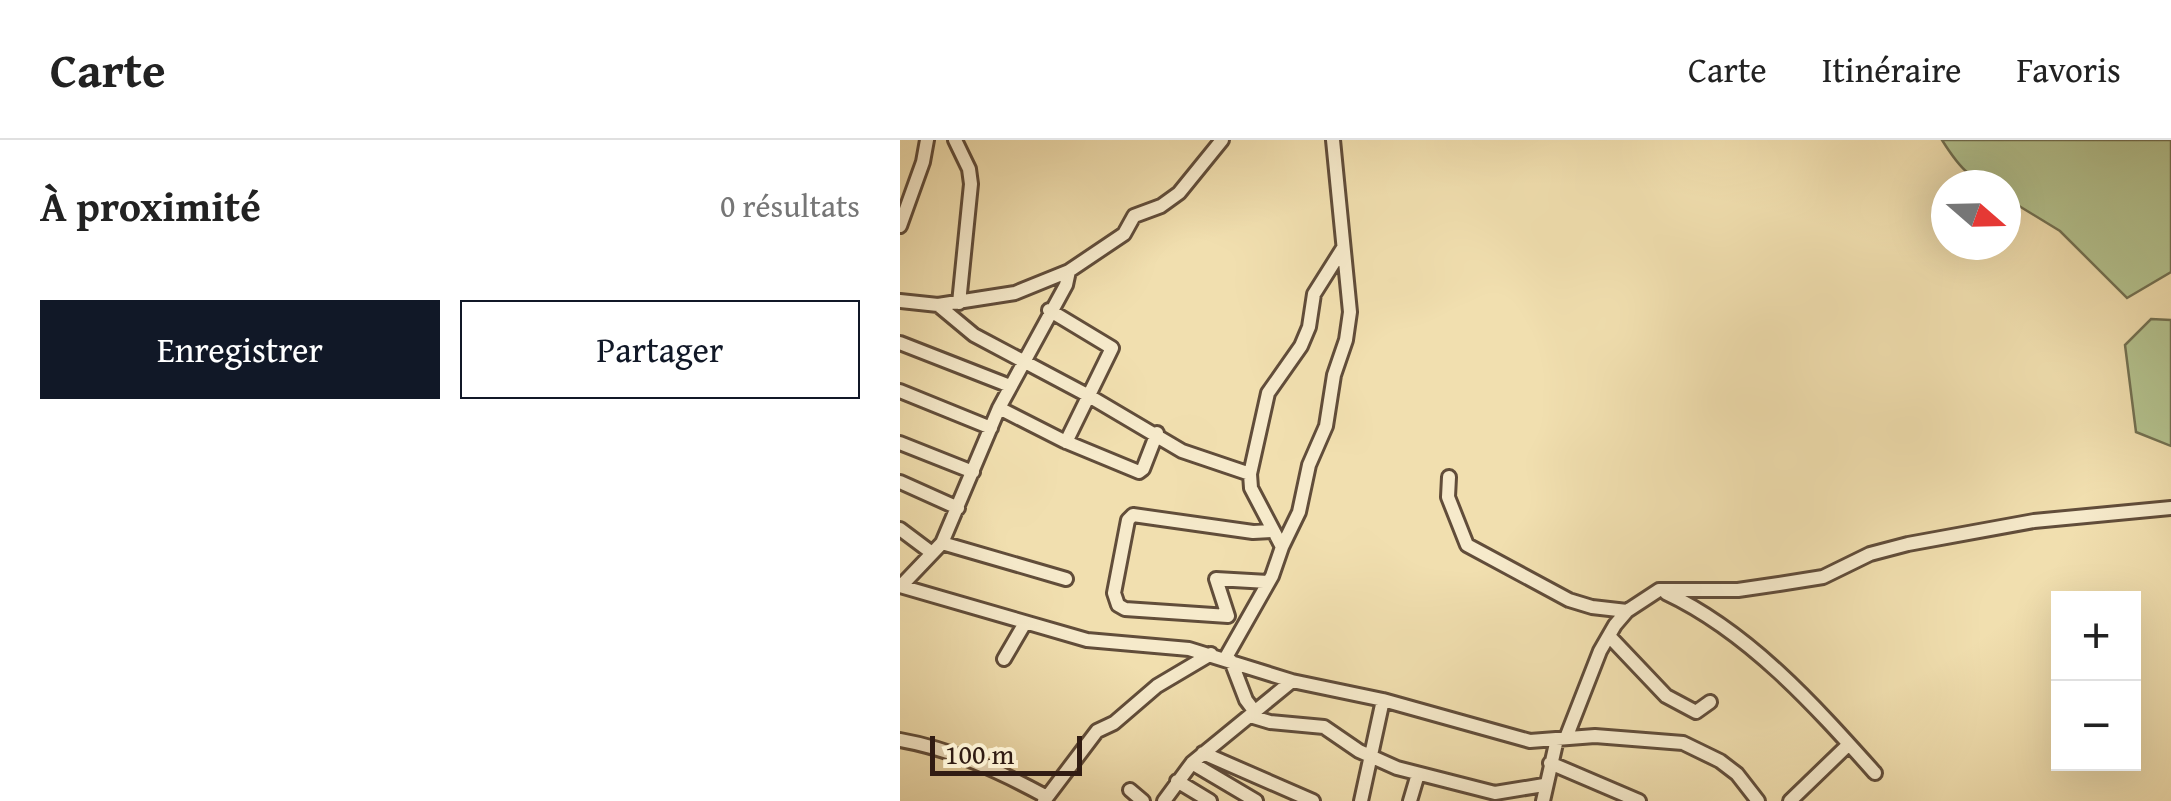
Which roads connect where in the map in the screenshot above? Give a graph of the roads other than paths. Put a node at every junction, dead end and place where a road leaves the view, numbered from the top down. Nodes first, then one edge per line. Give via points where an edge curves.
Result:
1 (927, 140) edge
2 (955, 140) edge
3 (1222, 140) edge
4 (1333, 140) edge
5 (900, 226) edge
6 (1343, 248) junction
7 (1069, 271) junction
8 (900, 301) edge
9 (958, 304) junction
10 (938, 305) junction
11 (1050, 310) junction
12 (900, 343) edge
13 (1022, 363) junction
14 (1010, 386) junction
15 (900, 391) edge
16 (1089, 396) junction
17 (999, 408) junction
18 (991, 428) junction
19 (1156, 434) junction
20 (1066, 442) junction
21 (900, 443) edge
22 (973, 472) junction
23 (1250, 474) junction
24 (1449, 478) dead end
25 (900, 482) edge
26 (958, 508) junction
27 (2171, 508) edge
28 (900, 529) edge
29 (1272, 532) junction
30 (937, 548) junction
31 (1282, 548) junction
32 (1066, 579) dead end
33 (1268, 582) junction
34 (901, 586) edge
35 (1660, 590) junction
36 (1627, 612) junction
37 (1228, 616) junction
38 (1025, 623) junction
39 (1242, 625) junction
40 (1609, 636) junction
41 (1222, 658) junction
42 (1004, 659) dead end
43 (1292, 681) junction
44 (1384, 700) junction
45 (1710, 702) dead end
46 (1252, 714) junction
47 (1562, 738) junction
48 (900, 740) edge
49 (1848, 745) junction
50 (1203, 753) junction
51 (1370, 757) junction
52 (1192, 763) junction
53 (1550, 763) junction
54 (1875, 773) dead end
55 (1418, 774) junction
56 (1176, 781) junction
57 (1544, 785) junction
58 (1130, 790) dead end
59 (1045, 799) edge
60 (1143, 801) edge
61 (1164, 801) edge
62 (1210, 801) edge
63 (1256, 801) edge
64 (1313, 801) edge
65 (1361, 801) edge
66 (1410, 801) edge
67 (1543, 801) edge
68 (1638, 801) edge
69 (1758, 801) edge
70 (1790, 801) edge

1 - 5 street
2 - 9 street via 971,184
3 - 7 street via 1178,193 1134,216 1124,234
4 - 6 street
6 - 23 street via 1314,294 1300,346 1265,400
6 - 31 street via 1346,340 1326,426
7 - 9 street via 1006,296
7 - 11 street
8 - 10 street
9 - 10 street
10 - 13 street via 968,332
11 - 13 street
11 - 16 street via 1112,347
12 - 14 street
13 - 14 street
13 - 16 street
14 - 17 street
15 - 18 street
16 - 19 street
16 - 20 street
17 - 18 street
17 - 20 street
18 - 22 street
19 - 20 street via 1138,472
19 - 23 street via 1182,451
21 - 22 street
22 - 26 street
23 - 29 street
24 - 36 street via 1448,496 1467,545 1569,600
25 - 26 street
26 - 30 street
27 - 35 street via 2050,519 1908,544 1823,576 1780,584
28 - 30 street
29 - 31 street
29 - 37 street via 1128,520 1114,593 1120,607
30 - 32 street
30 - 34 street
31 - 33 street
33 - 37 street via 1216,579
33 - 39 street
34 - 38 street
35 - 36 street
35 - 49 street via 1703,611 1782,676
36 - 40 street
37 - 39 street
38 - 41 street via 1087,640 1169,645
38 - 42 street
39 - 41 street
40 - 45 street via 1666,696 1696,712
40 - 47 street
41 - 43 street
41 - 46 street
41 - 59 street via 1157,686 1097,731
43 - 44 street
43 - 46 street
44 - 47 street via 1530,741
44 - 51 street
46 - 50 street
46 - 51 street via 1324,727
47 - 53 street
47 - 69 street via 1691,745 1737,774
48 - 59 street via 1004,774
49 - 54 street
49 - 70 street
50 - 52 street
50 - 64 street
51 - 55 street
51 - 65 street
52 - 56 street
52 - 63 street
53 - 57 street
53 - 68 street
55 - 57 street via 1500,794
55 - 66 street
56 - 61 street
56 - 62 street
57 - 67 street
58 - 60 street

